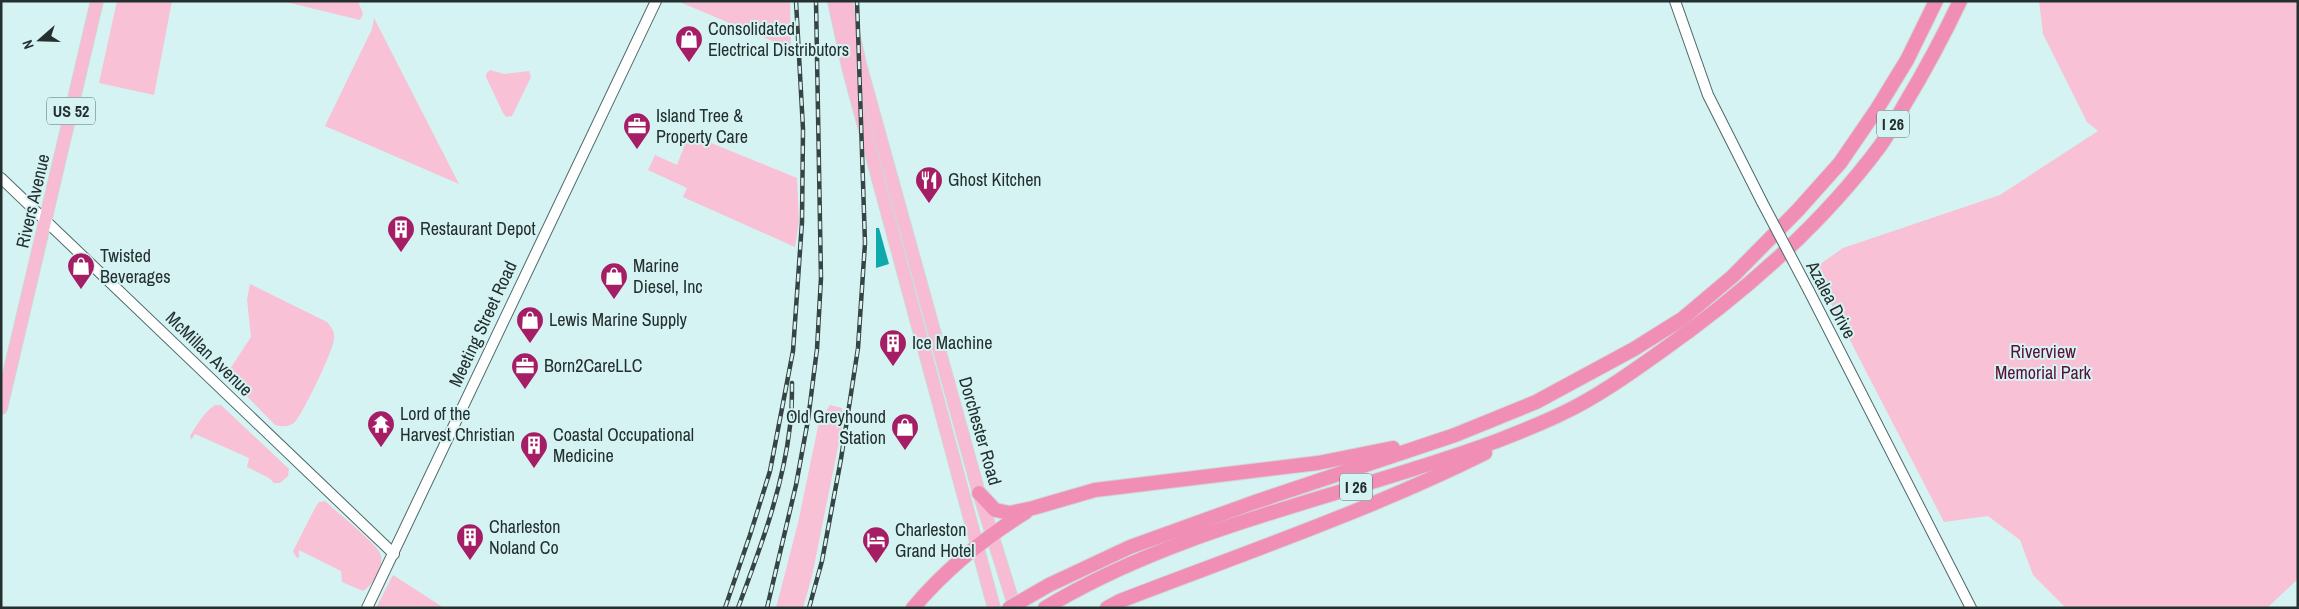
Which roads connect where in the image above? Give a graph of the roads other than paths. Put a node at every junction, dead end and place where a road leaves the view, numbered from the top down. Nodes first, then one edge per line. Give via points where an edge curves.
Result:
1 (97, 1) edge
2 (656, 1) edge
3 (834, 1) edge
4 (846, 1) edge
5 (1675, 1) edge
6 (1936, 1) edge
7 (1960, 1) edge
8 (1, 178) edge
9 (46, 221) junction
10 (1, 408) edge
11 (1564, 413) junction
12 (1455, 435) junction
13 (979, 493) junction
14 (1033, 508) junction
15 (992, 534) junction
16 (978, 546) junction
17 (394, 554) junction
18 (1049, 605) edge
19 (367, 608) edge
20 (913, 608) edge
21 (994, 608) edge
22 (1009, 608) edge
23 (1015, 608) edge
24 (1107, 608) edge
25 (1971, 608) edge

1 - 9 main road, Rivers Avenue / US 52
2 - 17 street, Meeting Street Road
3 - 16 main road, Dorchester Road via 858,104
4 - 13 main road, Dorchester Road via 860,64
5 - 25 street, Azalea Drive, bridge via 1708,95
6 - 12 highway, I 26 via 1892,85 1840,163 1733,276 1682,319 1634,349 1536,402
7 - 11 highway, I 26 via 1939,46 1880,145 1805,232 1760,275 1694,328 1628,375
8 - 9 street, McMillan Avenue
9 - 10 main road, Rivers Avenue / US 52
9 - 17 street, McMillan Avenue
11 - 18 highway, I 26 via 1496,441 1158,552
11 - 24 highway via 1451,469
12 - 14 highway via 1318,463 1095,490
12 - 22 highway, I 26, bridge via 1130,548 1049,585
13 - 14 highway via 999,512
13 - 15 main road, Dorchester Road
14 - 15 highway
15 - 16 highway
15 - 23 main road, Dorchester Road
16 - 20 highway
16 - 21 main road, Dorchester Road
17 - 19 street, Meeting Street Road

